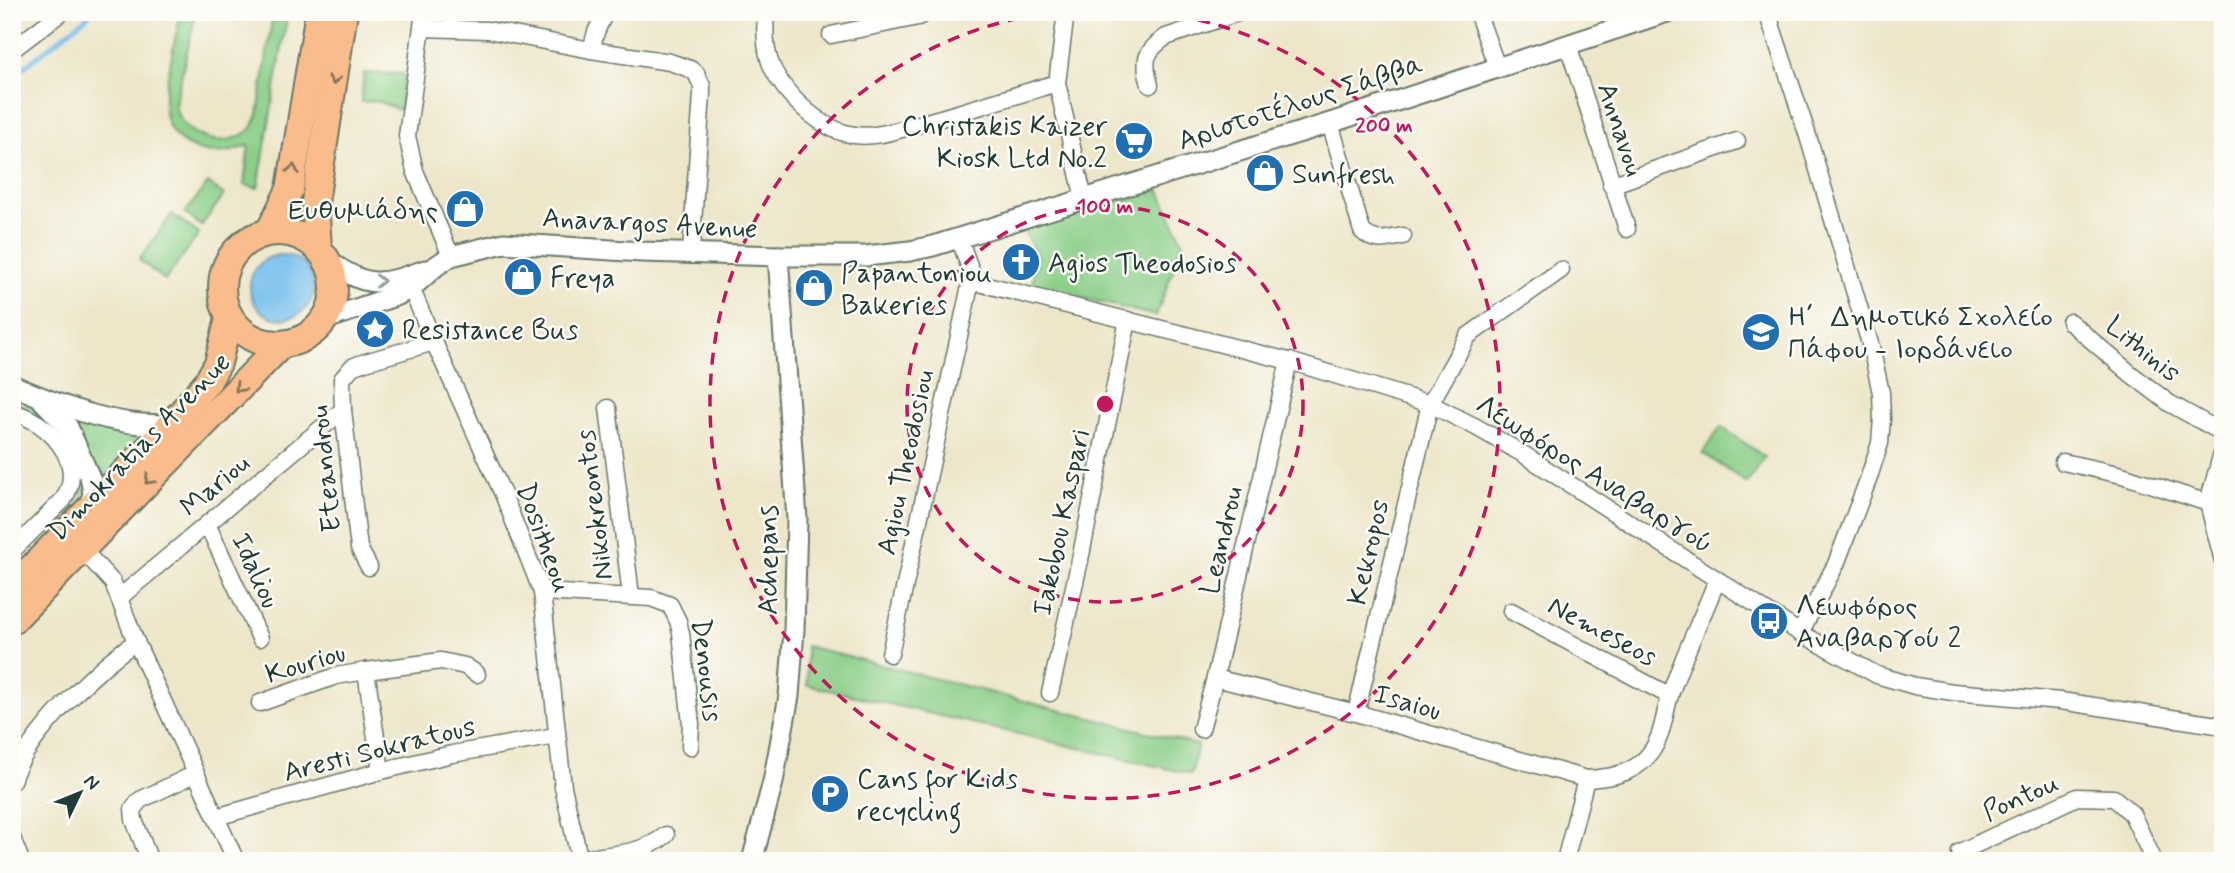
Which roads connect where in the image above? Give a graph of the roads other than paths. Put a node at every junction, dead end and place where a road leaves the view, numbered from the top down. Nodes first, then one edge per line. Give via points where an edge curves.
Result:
1 (62, 12) edge
2 (319, 12) edge
3 (344, 12) edge
4 (605, 12) edge
5 (766, 12) edge
6 (928, 12) edge
7 (1066, 12) edge
8 (1240, 12) edge
9 (1477, 12) edge
10 (1667, 12) edge
11 (1767, 12) edge
12 (423, 20) edge
13 (831, 35) dead end
14 (1568, 45) junction
15 (12, 50) edge
16 (591, 51) junction
17 (1497, 67) junction
18 (1057, 83) junction
19 (1150, 85) dead end
20 (1330, 123) junction
21 (1737, 141) dead end
22 (1611, 185) junction
23 (1084, 199) junction
24 (1627, 229) dead end
25 (269, 232) junction
26 (1403, 236) dead end
27 (959, 238) junction
28 (691, 252) junction
29 (323, 254) junction
30 (778, 256) junction
31 (866, 256) joint
32 (443, 261) junction
33 (1561, 271) dead end
34 (971, 281) junction
35 (411, 288) junction
36 (229, 318) junction
37 (326, 319) junction
38 (1128, 320) junction
39 (2070, 322) dead end
40 (434, 342) junction
41 (281, 345) junction
42 (1289, 361) junction
43 (12, 385) edge
44 (39, 397) junction
45 (1430, 404) junction
46 (608, 408) dead end
47 (343, 410) junction
48 (12, 412) edge
49 (172, 424) junction
50 (2223, 433) edge
51 (2223, 449) edge
52 (2063, 462) dead end
53 (2208, 503) junction
54 (86, 512) junction
55 (207, 523) junction
56 (82, 549) junction
57 (12, 551) edge
58 (2223, 561) edge
59 (369, 567) dead end
60 (1717, 580) junction
61 (12, 588) edge
62 (542, 592) junction
63 (631, 596) junction
64 (119, 598) junction
65 (1511, 611) dead end
66 (12, 621) edge
67 (1800, 633) junction
68 (260, 638) dead end
69 (136, 642) junction
70 (890, 654) dead end
71 (366, 671) junction
72 (477, 674) dead end
73 (1216, 678) junction
74 (1050, 693) dead end
75 (1670, 696) junction
76 (260, 703) dead end
77 (1356, 713) junction
78 (2223, 726) edge
79 (1201, 729) dead end
80 (556, 736) junction
81 (690, 747) dead end
82 (381, 771) junction
83 (195, 774) junction
84 (1586, 779) junction
85 (12, 781) edge
86 (216, 817) junction
87 (666, 835) dead end
88 (12, 838) edge
89 (580, 860) edge
90 (20, 861) edge
91 (150, 861) edge
92 (236, 861) edge
93 (752, 861) edge
94 (1565, 861) edge
95 (1964, 861) edge
96 (2154, 861) edge

1 - 15 street
25 -> 2 highway via 290,189
3 -> 29 highway via 315,202
4 - 16 street
5 - 18 street via 765,50 771,68 803,108 850,135 881,134
6 - 13 street
7 - 18 street
8 - 19 street via 1157,43 1146,58
9 - 17 street
10 - 14 street, Αριστοτέλους Σάββα
11 - 67 street via 1871,347 1881,394 1880,443 1868,480 1836,564
12 - 16 street
12 - 32 street via 407,136
14 - 17 street, Αριστοτέλους Σάββα
14 - 22 street, Annavou
16 - 28 street via 670,62 690,69 700,79
17 - 20 street, Αριστοτέλους Σάββα
18 - 23 street
20 - 23 street, Αριστοτέλους Σάββα
20 - 26 street via 1363,231 1374,240
21 - 22 street
22 - 24 street, Annavou
23 - 27 street, Αριστοτέλους Σάββα
25 - 29 highway via 303,237
25 - 36 highway via 236,249 226,264 222,300
27 - 31 street, Αριστοτέλους Σάββα
27 - 34 street
28 - 30 street, Anavargos Avenue
28 - 32 street, Anavargos Avenue via 503,243
29 -> 32 street, Anavargos Avenue via 347,274 388,283
29 - 37 highway via 334,280
30 - 31 street, Anavargos Avenue
30 - 93 street, Achepans via 797,519 794,630 789,696
32 - 35 street, Anavargos Avenue
33 - 45 street, Kekropos via 1468,336
34 - 38 street, Λεωφόρος Αναβαργού
34 - 70 street, Agiou Theodosiou
35 - 37 street, Anavargos Avenue via 383,302
35 - 40 street, Dositheou
36 - 41 highway via 251,338
36 - 49 highway, Dimokratias Avenue via 218,363
37 - 41 highway via 304,339
38 - 42 street, Λεωφόρος Αναβαργού
38 - 74 street, Iakobou Kaspari
39 - 50 street, Lithinis via 2169,403
40 - 47 street, Eteandrou via 352,367 342,379
40 - 62 street, Dositheou
41 -> 56 highway, Dimokratias Avenue
42 - 45 street, Λεωφόρος Αναβαργού
42 - 73 street, Leandrou
43 - 44 street
44 - 49 street via 125,422
44 - 54 street via 62,418 73,436 93,488
45 - 60 street, Λεωφόρος Αναβαργού via 1523,454
45 - 77 street, Kekropos
46 - 63 street, Nikokreontos
47 - 55 street, Mariou
47 - 59 street, Eteandrou via 359,548
48 - 57 street via 47,430 63,449 71,474 63,500
49 - 54 highway, Dimokratias Avenue
51 - 53 street
52 - 53 street via 2122,475
53 - 58 street
54 - 61 highway, Dimokratias Avenue
55 - 64 street, Mariou
55 - 68 street, Idaliou
56 - 64 street via 107,575
56 - 66 highway, Dimokratias Avenue
60 - 67 street, Λεωφόρος Αναβαργού
60 - 75 street
62 - 63 street, Denousis
62 - 80 street, Dositheou
63 - 81 street, Denousis via 665,602 675,611 690,710
64 - 69 street
65 - 75 street, Nemeseos
67 - 78 street, Λεωφόρος Αναβαργού via 1877,675 1915,686 2061,701
69 - 83 street
69 - 85 street via 100,669 45,728 23,756
71 - 72 street, Kouriou via 441,661
71 - 76 street, Kouriou via 336,676
71 - 82 street, Kouriou
73 - 77 street, Isaiou
73 - 79 street, Leandrou
75 - 84 street via 1661,733 1644,761 1610,778
77 - 84 street, Isaiou
80 - 82 street, Aresti Sokratous
80 - 89 street, Dositheou
82 - 86 street, Aresti Sokratous
83 - 86 street
83 - 91 street via 140,800 133,809
84 - 94 street
86 - 92 street
87 - 89 street via 641,849
88 - 90 street
95 - 96 street, Pontou via 1960,852 2077,797 2114,798 2132,814

